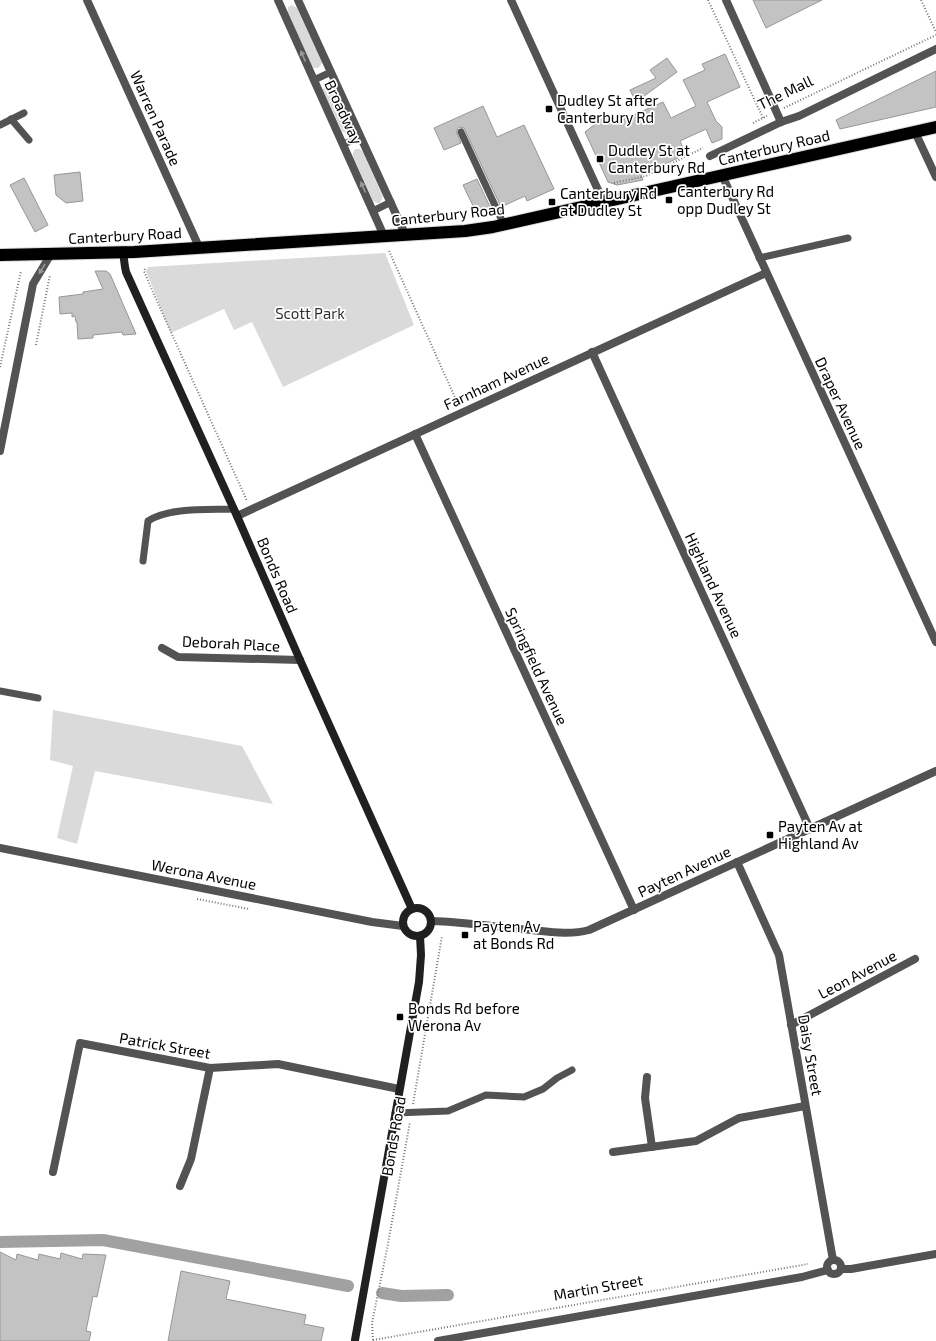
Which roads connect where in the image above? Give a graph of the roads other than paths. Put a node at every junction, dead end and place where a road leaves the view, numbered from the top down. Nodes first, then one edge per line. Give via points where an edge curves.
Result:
1 (87, 0) edge
2 (280, 0) edge
3 (298, 0) edge
4 (511, 0) edge
5 (726, 0) edge
6 (936, 49) edge
7 (331, 72) junction
8 (314, 80) junction
9 (24, 114) dead end
10 (11, 120) junction
11 (781, 122) junction
12 (0, 125) edge
13 (936, 127) edge
14 (461, 132) dead end
15 (915, 132) junction
16 (360, 137) junction
17 (29, 140) dead end
18 (344, 144) junction
19 (710, 156) dead end
20 (722, 175) junction
21 (936, 177) edge
22 (391, 202) junction
23 (604, 203) junction
24 (373, 211) junction
25 (504, 225) junction
26 (405, 234) junction
27 (384, 236) junction
28 (848, 238) dead end
29 (199, 247) junction
30 (123, 252) junction
31 (51, 254) junction
32 (0, 255) edge
33 (759, 258) junction
34 (766, 272) junction
35 (592, 352) junction
36 (415, 434) junction
37 (1, 442) edge
38 (0, 451) edge
39 (236, 512) junction
40 (143, 561) dead end
41 (936, 642) edge
42 (162, 648) dead end
43 (300, 660) junction
44 (0, 691) edge
45 (38, 698) dead end
46 (936, 771) edge
47 (810, 829) junction
48 (0, 848) edge
49 (737, 862) junction
50 (412, 909) junction
51 (634, 910) junction
52 (431, 922) junction
53 (403, 926) junction
54 (420, 936) junction
55 (915, 959) dead end
56 (791, 1025) junction
57 (210, 1068) junction
58 (572, 1070) dead end
59 (647, 1077) dead end
60 (399, 1089) junction
61 (805, 1106) junction
62 (395, 1113) junction
63 (652, 1147) junction
64 (613, 1152) dead end
65 (53, 1172) dead end
66 (180, 1186) dead end
67 (936, 1254) edge
68 (830, 1264) junction
69 (841, 1268) junction
70 (355, 1341) edge
71 (438, 1341) edge

1 - 29 street, Warren Parade
8 -> 2 street, Broadway
3 - 7 street, Broadway
4 - 23 street
5 - 11 street
6 - 11 street, The Mall via 799,116
7 - 8 lane
7 - 16 street, Broadway
8 - 18 street, Broadway
9 - 10 lane
10 - 12 lane
10 - 17 lane
11 - 19 street, The Mall
13 - 15 highway, Canterbury Road
14 - 25 lane
15 - 20 highway, Canterbury Road
15 - 21 street
16 - 18 lane
16 - 22 street, Broadway
24 -> 18 street, Broadway
20 - 23 highway, Canterbury Road
20 - 33 street, Draper Avenue
22 - 24 lane
22 - 26 street, Broadway
23 - 25 highway, Canterbury Road
24 - 27 street, Broadway
25 - 26 highway, Canterbury Road via 465,231
26 - 27 highway, Canterbury Road
27 - 29 highway, Canterbury Road
28 - 33 lane
29 - 30 highway, Canterbury Road
30 - 31 highway, Canterbury Road
30 - 39 main road, Bonds Road via 126,272
31 - 32 highway, Canterbury Road
31 -> 37 street via 33,284
33 - 34 street, Draper Avenue
34 - 35 street, Farnham Avenue
34 - 41 street, Draper Avenue
35 - 36 street, Farnham Avenue
35 - 47 street, Highland Avenue
36 - 39 street, Farnham Avenue via 250,510
36 - 51 street, Springfield Avenue
37 - 38 street
39 - 40 lane via 187,510 154,517 148,521
39 - 43 main road, Bonds Road
42 - 43 street, Deborah Place via 178,657
43 - 50 main road, Bonds Road
44 - 45 lane
46 - 47 street, Payten Avenue
47 - 49 street, Payten Avenue
48 - 53 street, Werona Avenue
49 - 51 street, Payten Avenue
49 - 56 street, Daisy Street via 779,956
50 - 52 main road via 424,911
50 - 53 main road via 406,914
51 - 52 street, Payten Avenue via 589,930 570,934
52 - 54 main road via 427,932
53 - 54 main road via 411,935
54 - 60 main road, Bonds Road via 419,982
55 - 56 street, Leon Avenue
56 - 61 street, Daisy Street
57 - 60 street, Patrick Street via 278,1064
57 - 65 street, Patrick Street via 80,1043
57 - 66 street via 191,1159
58 - 62 lane via 543,1090 524,1097 486,1094 448,1111
59 - 63 street via 645,1098
60 - 62 main road, Bonds Road
61 - 63 street via 739,1118 696,1141
61 - 68 street, Daisy Street
62 - 70 main road, Bonds Road
63 - 64 street
67 - 69 street, Martin Street via 851,1269
68 - 69 street via 839,1262
68 - 69 street, Martin Street via 830,1274 839,1272
68 - 71 street, Martin Street via 802,1277

